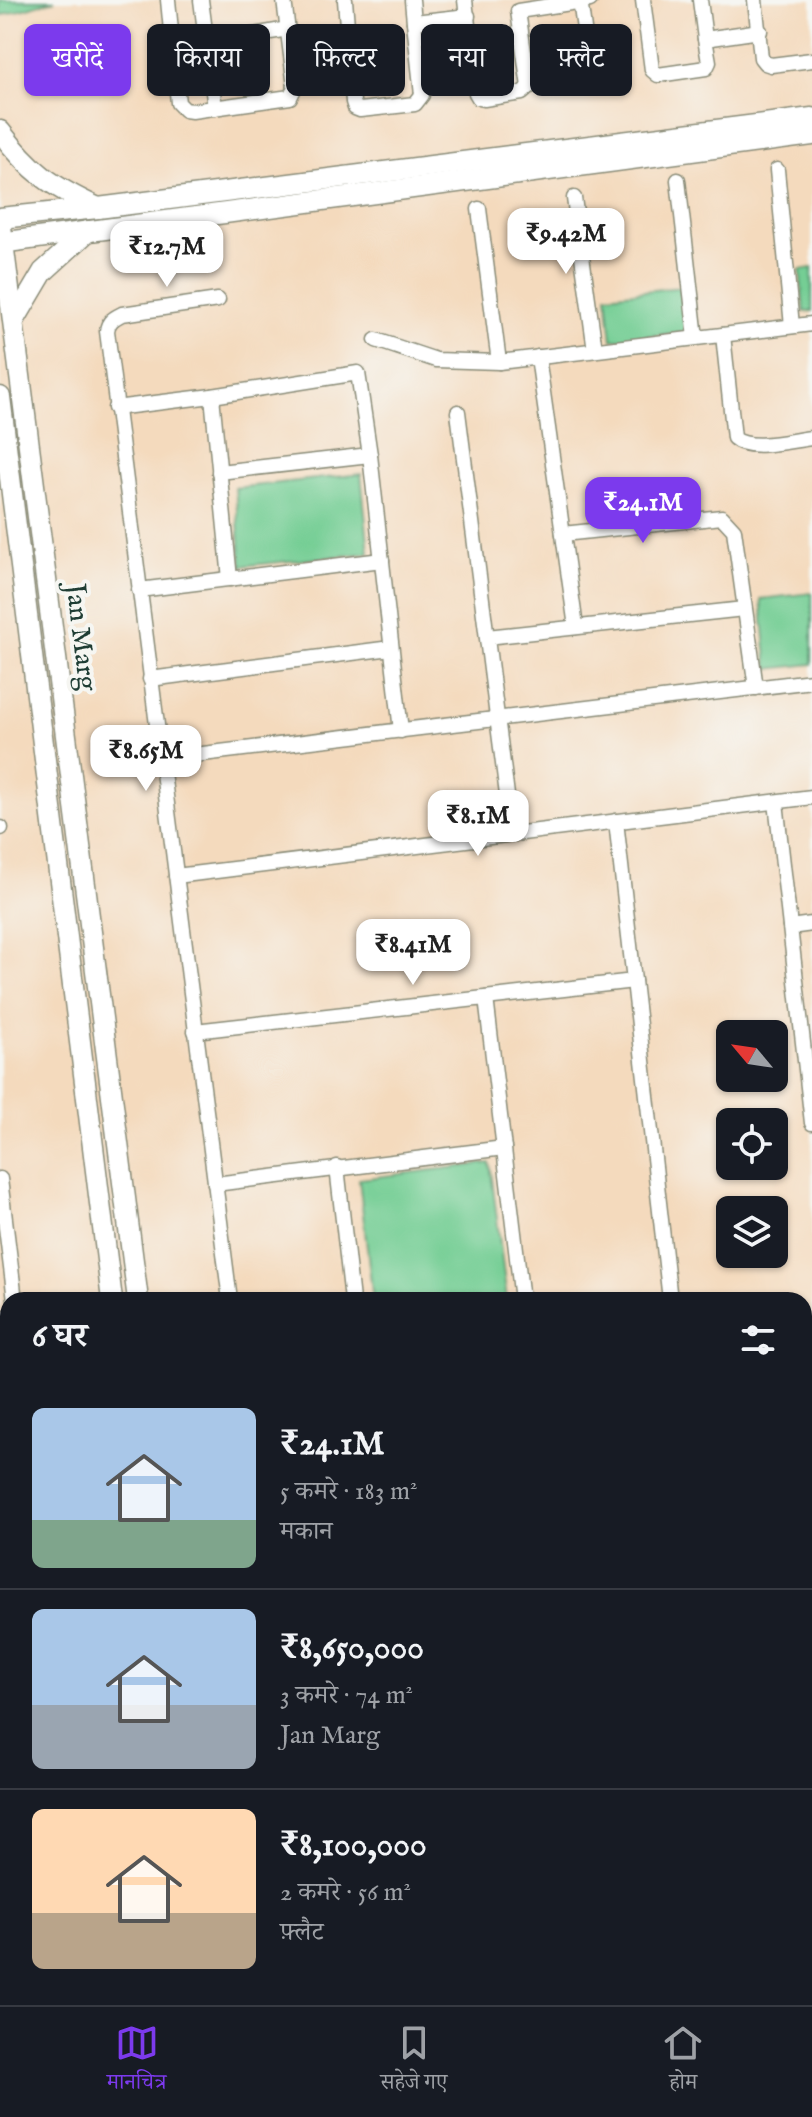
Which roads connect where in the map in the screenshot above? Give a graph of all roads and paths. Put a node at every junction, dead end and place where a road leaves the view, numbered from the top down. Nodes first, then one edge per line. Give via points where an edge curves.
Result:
1 (168, 0) edge
2 (201, 0) edge
3 (284, 0) edge
4 (345, 0) edge
5 (412, 0) edge
6 (465, 0) edge
7 (584, 0) edge
8 (643, 0) edge
9 (700, 0) edge
10 (755, 0) edge
11 (517, 6) edge
12 (468, 16) junction
13 (414, 22) junction
14 (204, 24) edge
15 (288, 24) edge
16 (346, 24) edge
17 (586, 24) edge
18 (760, 31) junction
19 (705, 39) junction
20 (812, 60) edge
21 (214, 96) edge
22 (290, 96) edge
23 (354, 96) edge
24 (215, 108) junction
25 (812, 118) edge
26 (0, 131) edge
27 (812, 135) edge
28 (777, 170) dead end
29 (678, 180) dead end
30 (574, 198) dead end
31 (98, 208) junction
32 (479, 209) dead end
33 (0, 218) edge
34 (88, 231) junction
35 (2, 243) edge
36 (218, 300) dead end
37 (14, 321) junction
38 (812, 324) edge
39 (792, 326) junction
40 (723, 335) junction
41 (696, 338) junction
42 (376, 340) dead end
43 (595, 350) junction
44 (538, 357) junction
45 (499, 362) junction
46 (212, 396) junction
47 (0, 397) edge
48 (115, 408) junction
49 (458, 412) dead end
50 (812, 438) edge
51 (370, 455) junction
52 (219, 472) junction
53 (563, 534) junction
54 (382, 560) junction
55 (230, 579) junction
56 (139, 590) junction
57 (744, 609) junction
58 (576, 627) junction
59 (487, 637) junction
60 (391, 648) junction
61 (150, 679) junction
62 (812, 681) edge
63 (756, 688) junction
64 (497, 718) junction
65 (401, 731) junction
66 (161, 759) junction
67 (812, 797) edge
68 (776, 802) junction
69 (616, 821) junction
70 (512, 834) junction
71 (176, 876) junction
72 (812, 924) edge
73 (790, 927) junction
74 (634, 981) junction
75 (486, 998) junction
76 (195, 1031) junction
77 (812, 1123) edge
78 (504, 1148) junction
79 (337, 1167) junction
80 (0, 1179) edge
81 (215, 1184) junction
82 (14, 1292) edge
83 (111, 1292) edge
84 (137, 1292) edge
85 (229, 1292) edge
86 (351, 1292) edge
87 (521, 1292) edge
88 (669, 1292) edge

1 - 24 street via 178,103 192,111
2 - 14 street
3 - 15 street
4 - 16 street
5 - 13 street
6 - 12 street
7 - 11 street
7 - 17 street
8 - 19 street via 654,73 706,68
9 - 19 street
10 - 18 street
11 - 12 street via 529,87 522,93 479,98
12 - 13 street
13 - 23 street via 422,95 415,104 360,110
18 - 19 street
18 - 20 street via 765,63
21 - 24 street
22 - 24 street
25 - 31 main road
26 - 31 main road via 23,161 52,185
27 - 34 main road
28 - 39 street
29 - 41 street
30 - 43 street
31 - 33 main road
32 - 45 street
33 - 35 main road, Jan Marg
34 - 35 main road
34 - 37 main road via 43,272
35 - 37 main road, Jan Marg
36 - 48 street via 114,318 107,331
37 - 84 main road, Jan Marg
38 - 39 street
39 - 40 street
40 - 41 street
40 - 50 street via 734,438 751,445
41 - 43 street
42 - 45 street via 436,360
43 - 44 street
44 - 45 street
44 - 53 street
46 - 48 street
46 - 51 street via 358,373
46 - 52 street
47 - 83 main road
48 - 56 street
49 - 59 street
51 - 52 street
51 - 54 street
52 - 55 street
53 - 57 street via 722,517 734,530
53 - 58 street
54 - 55 street
54 - 60 street
55 - 56 street
56 - 61 street
57 - 58 street
57 - 63 street
58 - 59 street
59 - 64 street
60 - 61 street
60 - 65 street
61 - 66 street
62 - 63 street
63 - 64 street
64 - 65 street
64 - 70 street
65 - 66 street
66 - 71 street
67 - 68 street
68 - 69 street
68 - 73 street
69 - 70 street
69 - 74 street
70 - 71 street
71 - 76 street
72 - 73 street
73 - 77 street
74 - 75 street
74 - 88 street
75 - 76 street
75 - 78 street
76 - 81 street
78 - 79 street
78 - 87 street
79 - 81 street
79 - 86 street
80 - 82 street
81 - 85 street

